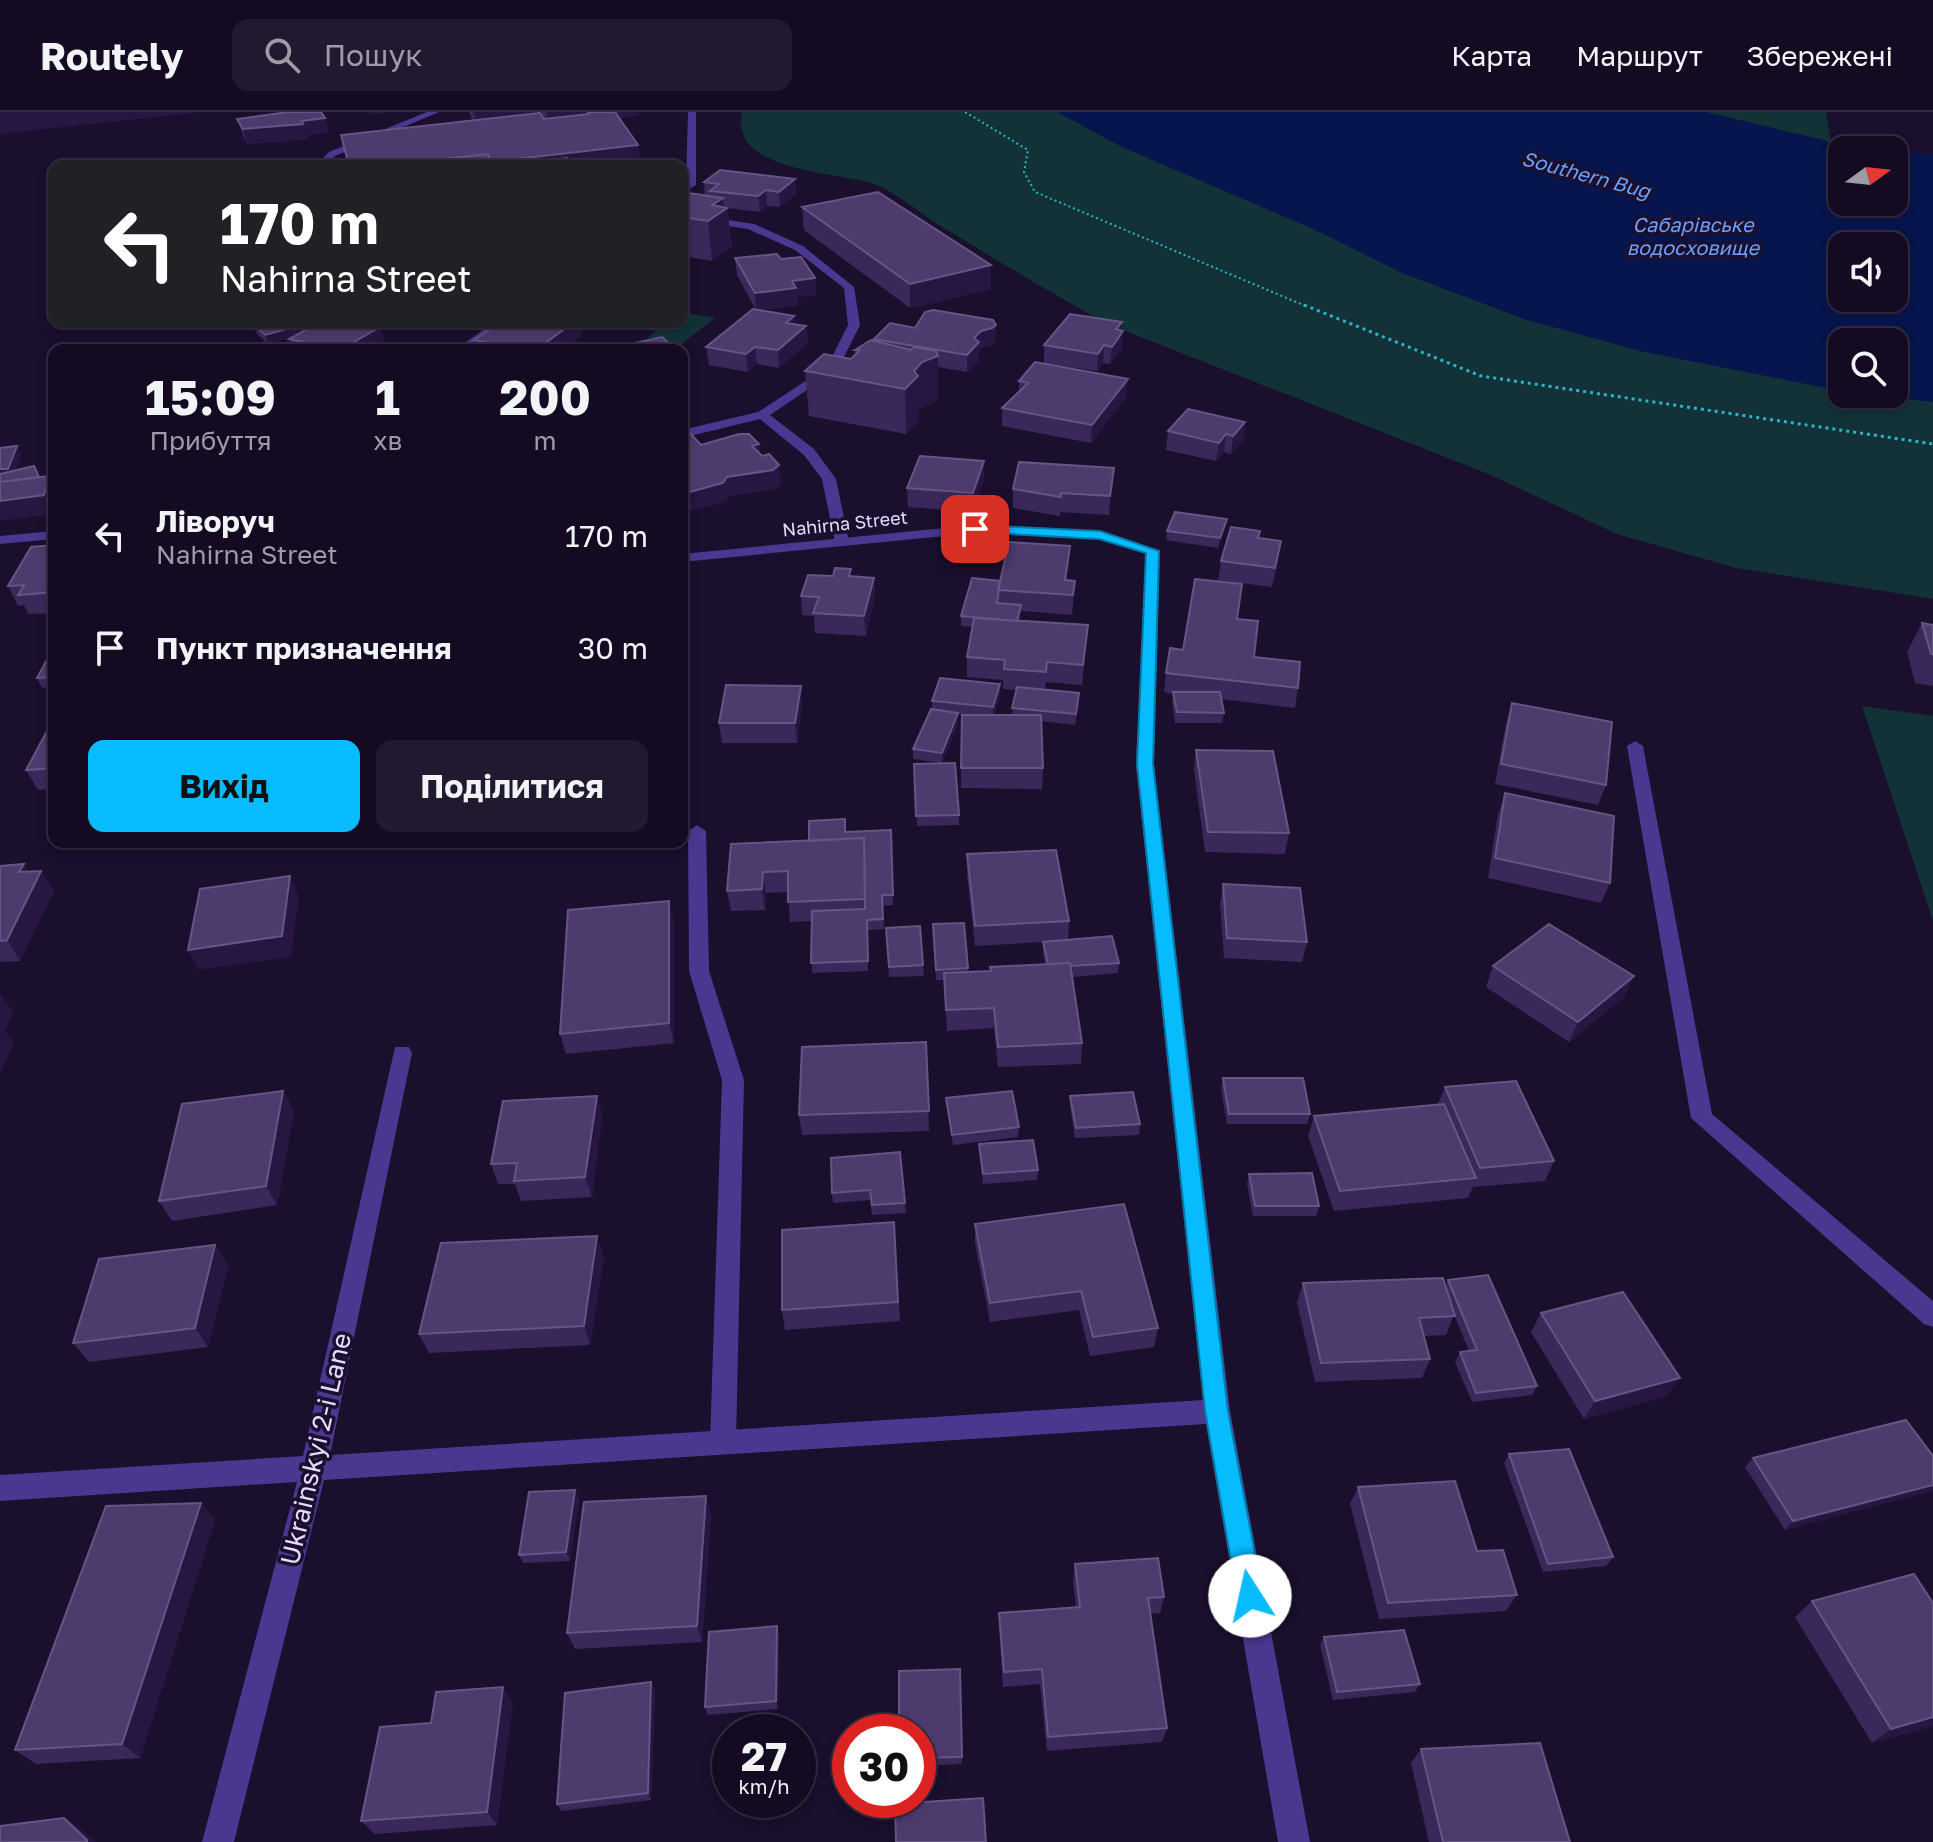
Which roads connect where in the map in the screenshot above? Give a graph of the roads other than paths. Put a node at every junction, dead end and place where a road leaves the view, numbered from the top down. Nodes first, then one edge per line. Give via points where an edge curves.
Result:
1 (435, 112) edge
2 (692, 112) edge
3 (326, 160) edge
4 (688, 187) edge
5 (688, 217) edge
6 (493, 328) edge
7 (470, 344) edge
8 (762, 415) junction
9 (688, 433) edge
10 (48, 536) edge
11 (0, 540) edge
12 (842, 542) junction
13 (688, 557) edge
14 (1635, 746) dead end
15 (697, 831) dead end
16 (402, 1053) dead end
17 (1933, 1316) edge
18 (1217, 1411) junction
19 (723, 1442) junction
20 (314, 1468) junction
21 (0, 1488) edge
22 (218, 1842) edge
23 (1294, 1842) edge

1 - 3 street
2 - 4 street
5 - 8 street via 750,226 799,248 849,287 854,325 832,369
6 - 7 street
8 - 9 street
8 - 12 street via 809,452 829,479
10 - 11 street
12 - 13 street, Nahirna Street
12 - 18 street, Nahirna Street via 975,529 1100,535 1153,551 1145,764
14 - 17 street via 1702,1118
15 - 19 street via 699,971 733,1080
16 - 20 street, Ukrainskyi 2-i Lane
18 - 19 street
18 - 23 street
19 - 20 street
20 - 21 street
20 - 22 street, Ukrainskyi 2-i Lane

